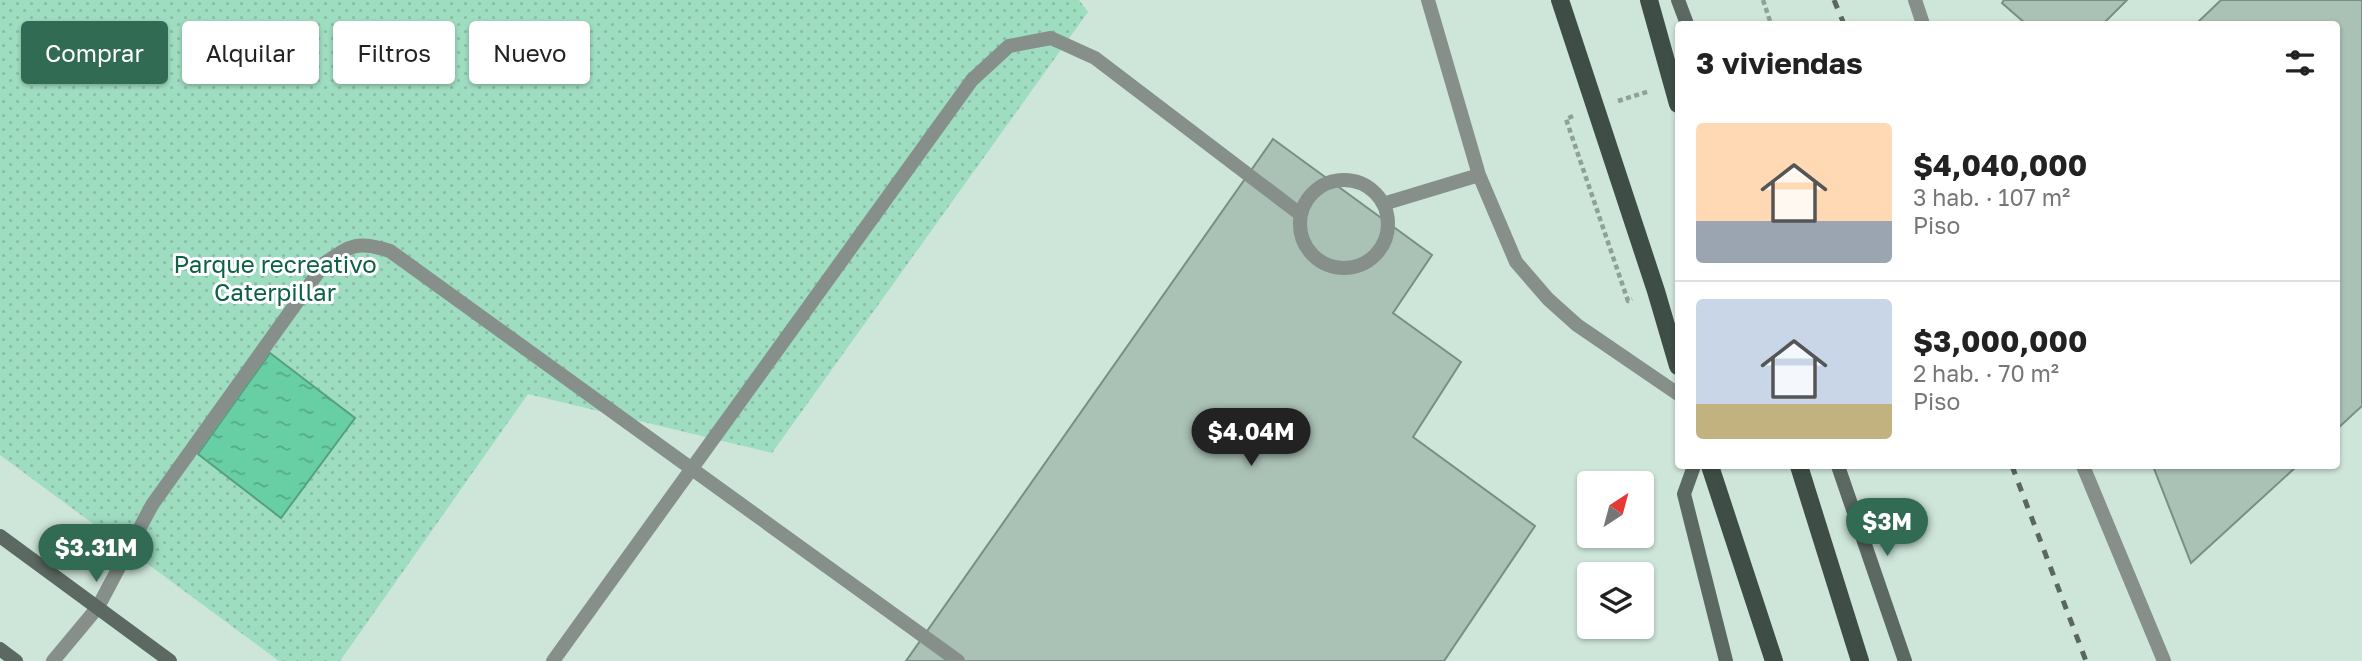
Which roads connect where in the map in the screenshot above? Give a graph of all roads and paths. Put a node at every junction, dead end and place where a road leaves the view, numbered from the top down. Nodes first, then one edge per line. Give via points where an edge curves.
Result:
1 (1428, 0) edge
2 (1560, 0) edge
3 (1649, 0) edge
4 (1678, 0) edge
5 (1763, 0) edge
6 (1915, 0) edge
7 (1686, 21) edge
8 (1770, 21) edge
9 (1922, 21) edge
10 (1675, 93) edge
11 (1566, 119) dead end
12 (1479, 175) junction
13 (1383, 204) junction
14 (1300, 214) junction
15 (1628, 301) dead end
16 (1675, 356) edge
17 (1675, 392) edge
18 (692, 467) junction
19 (1693, 469) edge
20 (1711, 469) edge
21 (1800, 469) edge
22 (1839, 469) edge
23 (2084, 469) edge
24 (0, 536) edge
25 (97, 607) junction
26 (0, 649) edge
27 (16, 661) edge
28 (53, 661) edge
29 (170, 661) edge
30 (553, 661) edge
31 (958, 661) edge
32 (1726, 661) edge
33 (1774, 661) edge
34 (1860, 661) edge
35 (1905, 661) edge
36 (2164, 661) edge

1 - 12 lane
2 - 16 main road
3 - 10 main road
4 - 7 main road
5 - 8 path
6 - 9 lane
11 - 15 path
12 - 13 lane
12 - 17 lane via 1516,262 1548,299 1577,325
13 - 14 lane via 1361,184 1346,180 1317,189
13 - 14 lane via 1387,234 1381,248 1357,266 1341,268 1326,265 1304,244
14 - 18 lane via 1095,58 1051,38 1009,46 972,80
18 - 25 lane via 390,251 368,244 344,249 325,263 152,505
18 - 30 lane
18 - 31 lane
19 - 32 main road via 1684,494
20 - 33 main road
21 - 34 main road
22 - 35 main road
23 - 36 lane
24 - 25 main road
25 - 28 lane
25 - 29 main road
26 - 27 main road

